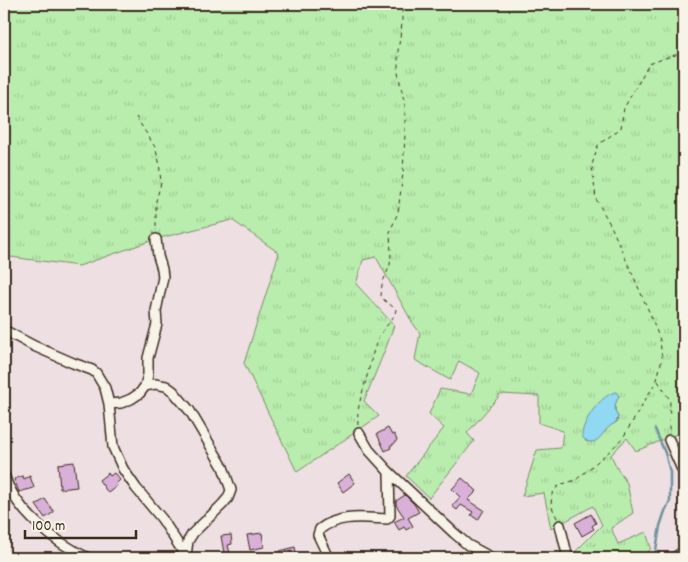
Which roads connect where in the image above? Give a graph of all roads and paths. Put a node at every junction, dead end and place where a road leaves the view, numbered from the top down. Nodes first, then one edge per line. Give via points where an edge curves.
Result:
1 (400, 4) edge
2 (684, 53) edge
3 (136, 117) dead end
4 (156, 239) joint
5 (4, 330) edge
6 (657, 380) junction
7 (145, 386) junction
8 (109, 404) junction
9 (359, 433) joint
10 (669, 440) joint
11 (389, 472) junction
12 (684, 474) edge
13 (4, 475) edge
14 (560, 525) joint
15 (684, 551) edge
16 (88, 558) edge
17 (183, 558) edge
18 (329, 558) edge
19 (492, 558) edge
20 (568, 558) edge
21 (674, 558) edge

1 - 9 path via 402,24 398,73 405,105 403,173 398,212 390,232 392,254 381,296 396,309 396,315 381,333 374,349 357,418
2 - 6 path via 649,64 624,108 621,128 598,145 592,165 596,199 660,340 662,359
3 - 4 path via 155,146 161,174 156,200
4 - 7 street via 163,277
5 - 8 street via 92,370 105,388
6 - 10 path via 670,400
6 - 14 path via 624,436 611,450 576,480 558,485 552,494 551,505
7 - 8 street via 131,399
7 - 17 street via 155,384 173,390 190,411 223,467 231,490 222,505 193,533
8 - 17 street via 113,447 123,469 162,519
9 - 11 street
10 - 12 street
11 - 18 street via 390,516 387,519 344,518 327,524 318,535
11 - 19 street via 468,545
13 - 16 street via 19,506 48,533
14 - 20 street
15 - 21 street

